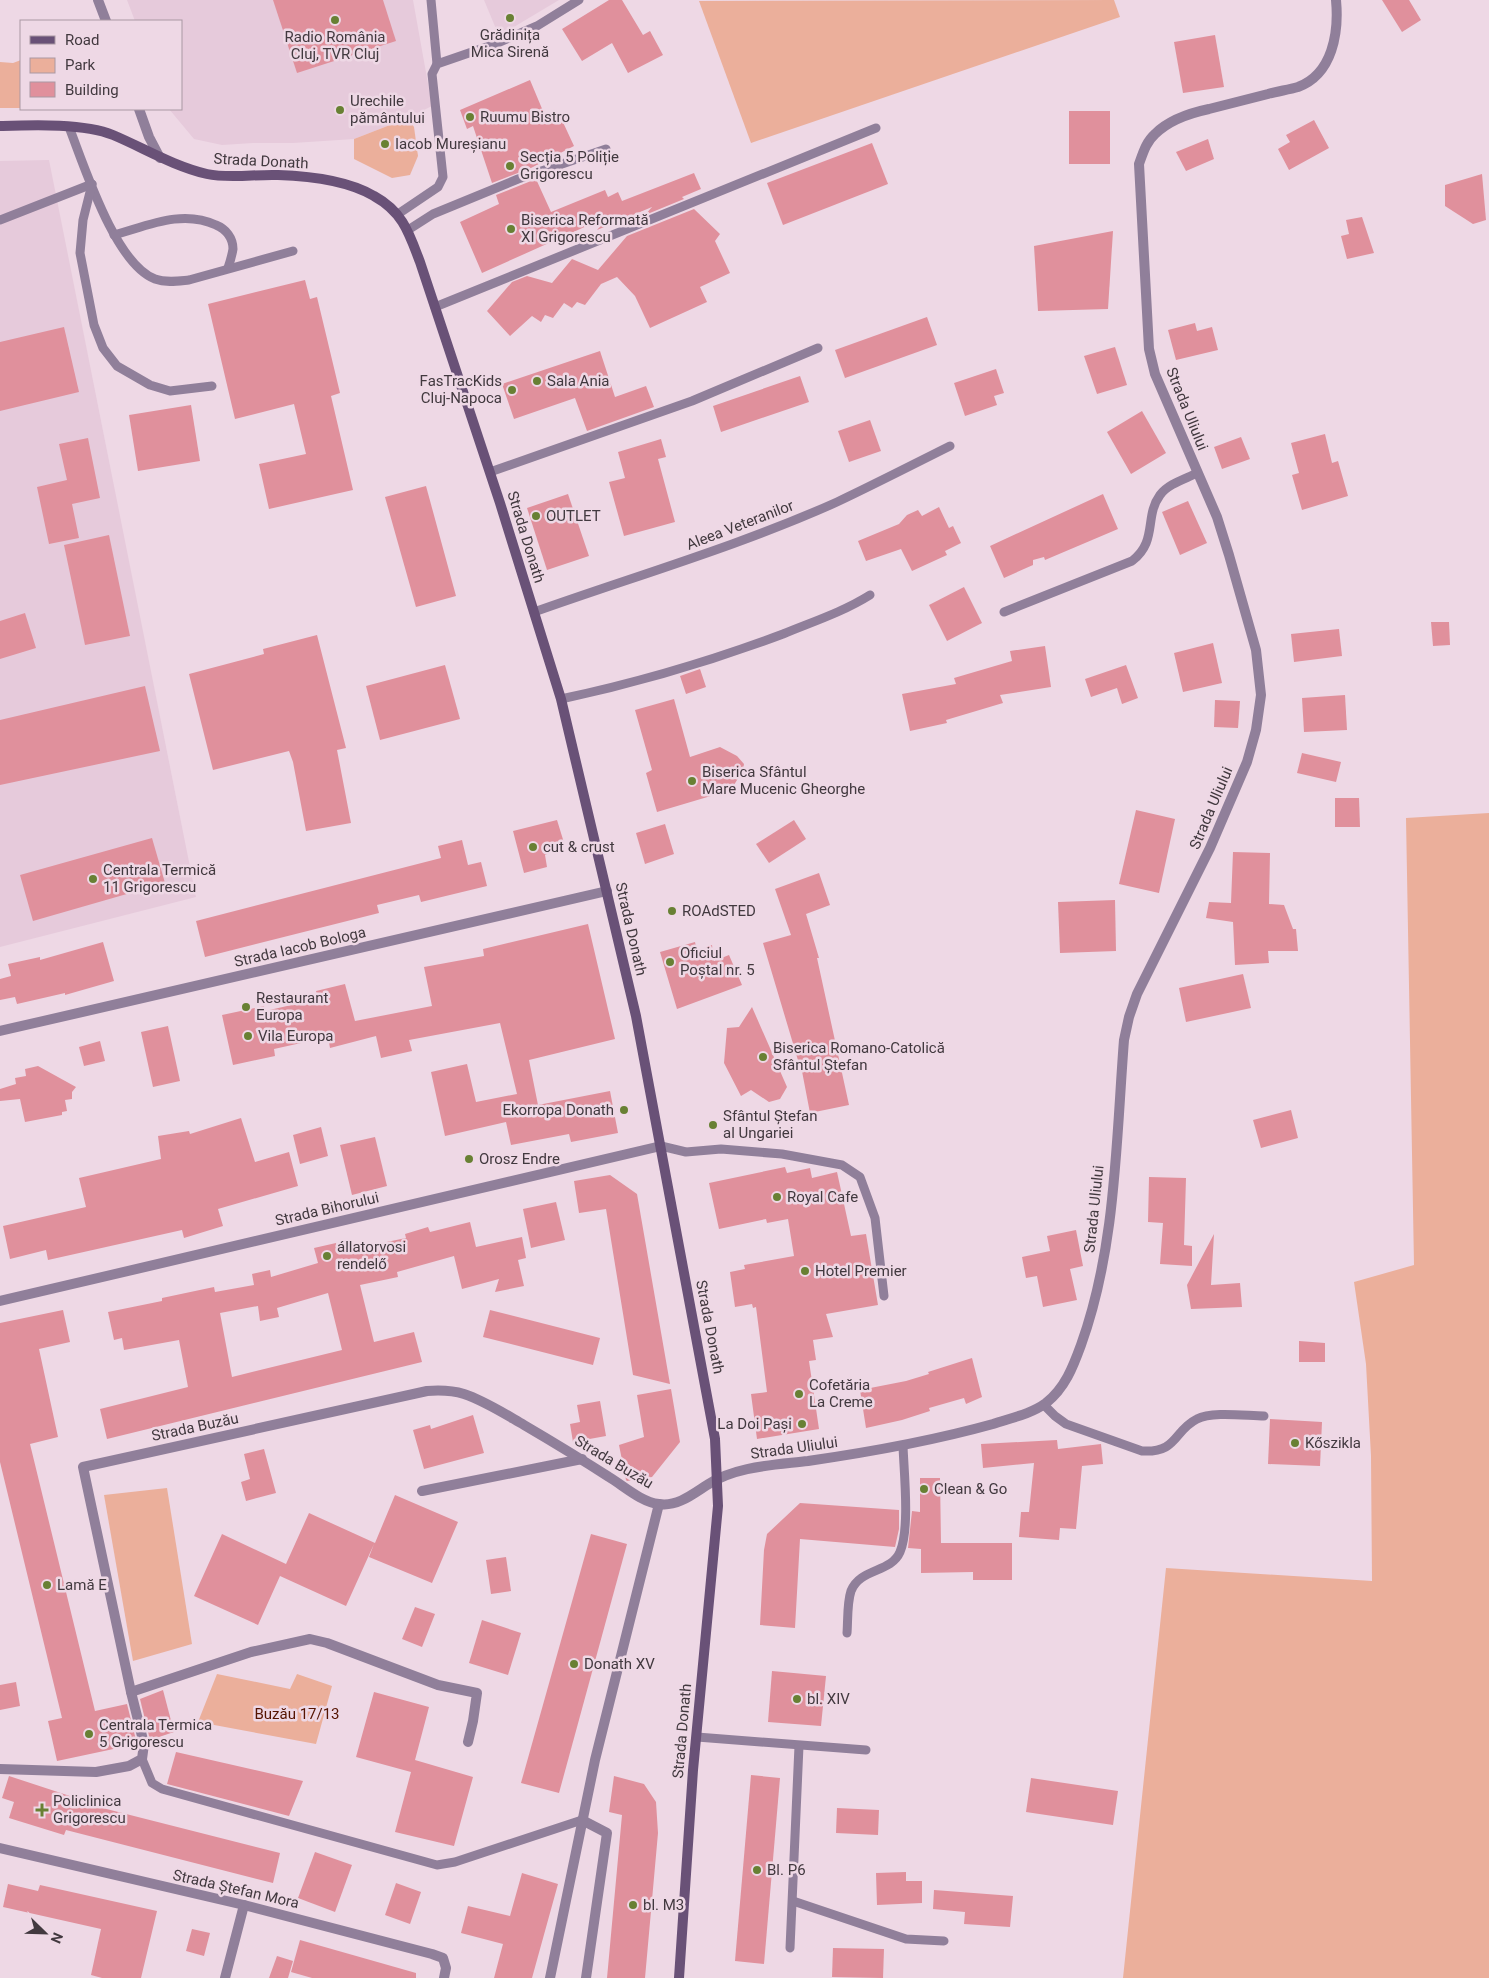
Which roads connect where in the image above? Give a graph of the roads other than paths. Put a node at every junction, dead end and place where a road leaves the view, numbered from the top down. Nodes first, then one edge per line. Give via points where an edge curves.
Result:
1 (98, 0) edge
2 (431, 0) edge
3 (579, 0) edge
4 (1336, 0) edge
5 (106, 20) edge
6 (437, 64) junction
7 (139, 110) edge
8 (0, 126) edge
9 (69, 127) junction
10 (876, 128) dead end
11 (606, 148) dead end
12 (160, 158) junction
13 (92, 184) junction
14 (398, 214) junction
15 (0, 220) edge
16 (408, 230) junction
17 (114, 235) junction
18 (293, 251) dead end
19 (228, 268) junction
20 (435, 307) junction
21 (818, 348) dead end
22 (212, 386) dead end
23 (950, 446) dead end
24 (490, 472) junction
25 (1197, 473) junction
26 (870, 595) dead end
27 (534, 612) junction
28 (1004, 612) dead end
29 (560, 699) junction
30 (607, 891) junction
31 (0, 1031) edge
32 (661, 1146) junction
33 (884, 1296) dead end
34 (0, 1301) edge
35 (1044, 1405) junction
36 (1264, 1416) dead end
37 (903, 1446) junction
38 (582, 1459) junction
39 (718, 1479) junction
40 (422, 1492) dead end
41 (659, 1504) junction
42 (846, 1633) dead end
43 (131, 1692) junction
44 (697, 1737) junction
45 (468, 1742) dead end
46 (800, 1746) junction
47 (866, 1750) dead end
48 (142, 1759) junction
49 (0, 1769) edge
50 (582, 1820) junction
51 (0, 1848) edge
52 (793, 1901) junction
53 (244, 1905) junction
54 (944, 1941) dead end
55 (790, 1948) dead end
56 (225, 1978) edge
57 (444, 1978) edge
58 (550, 1978) edge
59 (586, 1978) edge
60 (679, 1978) edge

1 - 5 street
2 - 6 lane
3 - 6 lane via 537,26
4 - 25 street, Strada Uliului via 1338,19 1334,42 1329,59 1317,75 1299,86 1190,113 1169,123 1154,134 1144,148 1139,164 1149,349 1155,374
6 - 14 lane via 432,74 443,177 438,187
7 - 12 street
8 - 9 main road, Strada Donath
9 - 12 main road, Strada Donath via 112,134
9 - 13 lane
10 - 20 lane
11 - 16 lane via 433,214
12 - 14 main road, Strada Donath via 224,176 278,175 321,179 372,195
13 - 15 lane
13 - 17 lane
13 - 22 lane via 83,220 80,253 94,325 103,348 117,366 150,385 170,391
14 - 16 main road, Strada Donath
16 - 20 main road, Strada Donath
17 - 19 lane via 134,263 155,279 189,280
17 - 19 lane via 172,218 207,220 231,237 233,248
18 - 19 lane
20 - 24 main road, Strada Donath
21 - 24 lane via 692,401
23 - 27 lane, Aleea Veteranilor via 837,502 779,526
24 - 27 main road, Strada Donath
25 - 28 lane via 1161,494 1155,504 1143,553 1132,561
25 - 35 street, Strada Uliului via 1230,555 1256,650 1261,695 1256,730 1247,762 1210,848 1137,994 1129,1017 1124,1040 1108,1235 1097,1292 1067,1380
26 - 29 lane via 822,619 756,644
27 - 29 main road, Strada Donath
29 - 30 main road, Strada Donath
30 - 31 street, Strada Iacob Bologa
30 - 32 main road, Strada Donath
32 - 33 lane via 686,1152 721,1149 782,1154 842,1165 860,1177 875,1218
32 - 34 street, Strada Bihorului
32 - 39 main road, Strada Donath via 715,1439
35 - 36 lane via 1066,1424 1142,1451 1154,1452 1167,1447 1197,1418
35 - 37 street, Strada Uliului via 1026,1414 961,1433
37 - 39 street, Strada Uliului via 748,1469
37 - 42 lane via 905,1532 900,1553 891,1564 859,1579 851,1591
38 - 40 street
38 - 41 street, Strada Buzău via 644,1499
38 - 43 street, Strada Buzău via 493,1407 447,1390 427,1391 83,1467
39 - 41 street, Strada Buzău via 689,1497
39 - 44 main road, Strada Donath
41 - 50 street
43 - 45 street via 251,1652 310,1639 327,1642 438,1684 476,1693
43 - 48 street, Strada Buzău via 144,1744
44 - 46 lane
44 - 60 main road, Strada Donath
46 - 47 lane
46 - 52 lane
48 - 49 street via 129,1766 96,1772
48 - 50 lane via 152,1783 162,1789 437,1864 455,1862
50 - 58 street
50 - 59 street via 608,1833
51 - 53 street, Strada Ștefan Mora
52 - 54 lane via 906,1939
52 - 55 lane
53 - 56 street
53 - 57 street, Strada Ștefan Mora via 443,1958

